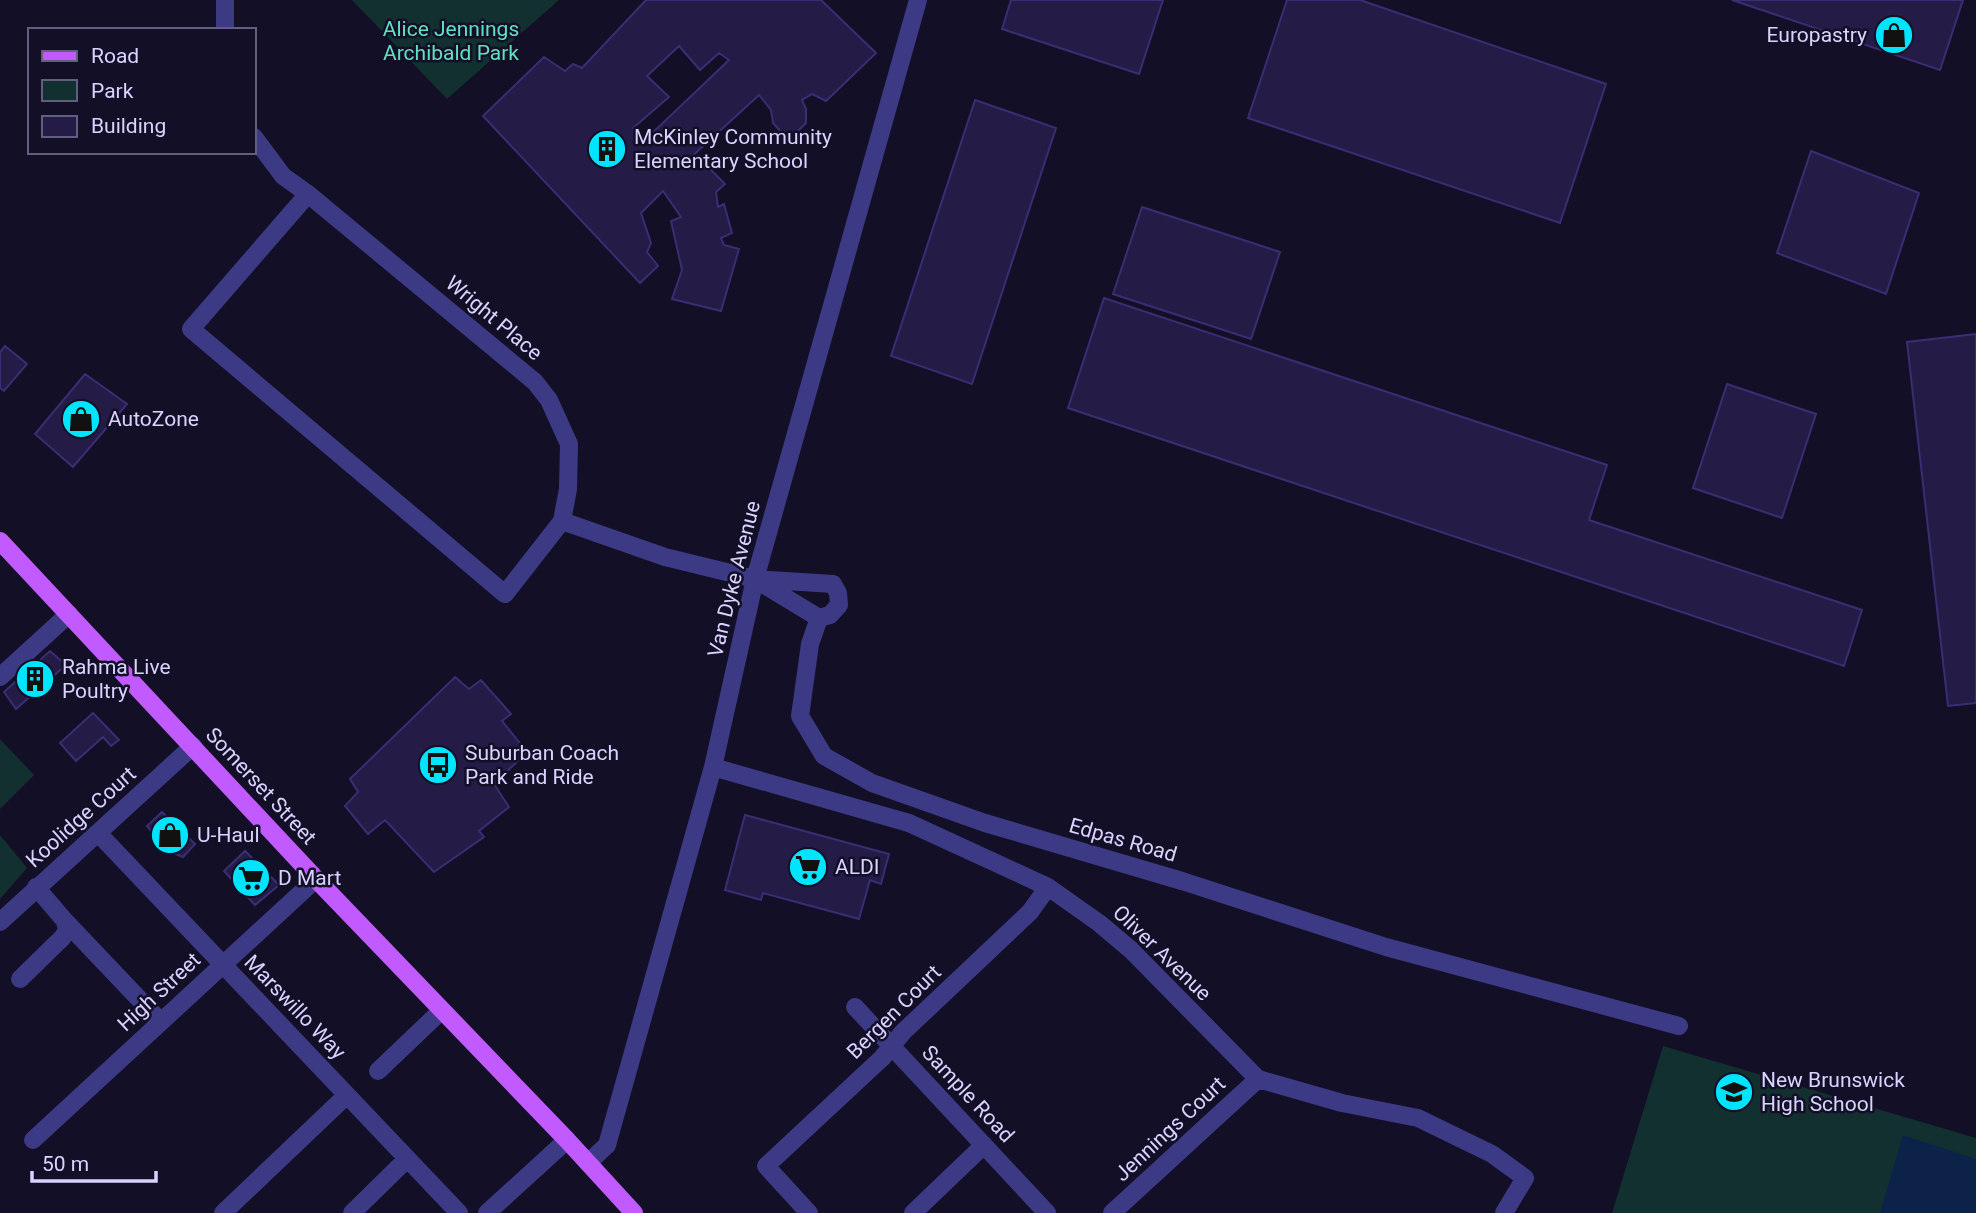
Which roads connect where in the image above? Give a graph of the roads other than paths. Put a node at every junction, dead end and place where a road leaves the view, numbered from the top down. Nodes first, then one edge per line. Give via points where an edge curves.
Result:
1 (225, 0) edge
2 (918, 0) edge
3 (225, 28) edge
4 (256, 140) edge
5 (308, 194) junction
6 (562, 521) junction
7 (0, 541) edge
8 (755, 579) junction
9 (69, 614) junction
10 (819, 618) junction
11 (0, 677) edge
12 (193, 746) junction
13 (713, 766) junction
14 (98, 833) junction
15 (316, 879) junction
16 (36, 887) junction
17 (1048, 887) junction
18 (65, 921) junction
19 (0, 922) edge
20 (222, 964) junction
21 (20, 979) dead end
22 (855, 1007) dead end
23 (442, 1010) junction
24 (160, 1021) junction
25 (1679, 1026) dead end
26 (892, 1046) junction
27 (378, 1071) dead end
28 (1258, 1079) junction
29 (347, 1095) junction
30 (33, 1140) dead end
31 (567, 1140) junction
32 (984, 1145) junction
33 (408, 1159) junction
34 (588, 1163) junction
35 (223, 1213) edge
36 (352, 1213) edge
37 (459, 1213) edge
38 (487, 1213) edge
39 (634, 1213) edge
40 (809, 1213) edge
41 (913, 1213) edge
42 (1047, 1213) edge
43 (1112, 1213) edge
44 (1504, 1213) edge

1 - 3 street
2 - 8 street, Van Dyke Avenue
4 - 5 street, Wright Place via 283,176
5 - 6 street, Wright Place via 535,382 549,400 569,444
5 - 6 street, Wright Place via 191,329 505,594
6 - 8 street via 665,557
7 - 9 main road, Somerset Street
8 - 10 street
8 - 10 street, Edpas Road via 833,584 839,604 830,615
8 - 13 street, Van Dyke Avenue
9 - 11 street
9 - 12 main road, Somerset Street
10 - 25 street, Edpas Road via 810,644 800,716 824,757 872,783 985,824 1386,947
12 - 14 street, Koolidge Court
12 - 15 main road, Somerset Street
13 - 17 street, Oliver Avenue via 909,823
13 - 34 street, Van Dyke Avenue via 607,1145
14 - 16 street, Koolidge Court
14 - 20 street, Marswillo Way
15 - 20 street, High Street
15 - 23 main road, Somerset Street
16 - 18 street
16 - 19 street, Koolidge Court
17 - 26 street, Bergen Court via 1030,912
17 - 28 street, Oliver Avenue via 1131,950
18 - 21 street via 62,938
18 - 24 street
20 - 24 street, High Street
20 - 29 street, Marswillo Way
22 - 26 street, Sample Road
23 - 27 street
23 - 31 main road, Somerset Street
24 - 30 street, High Street
26 - 32 street, Sample Road
26 - 40 street, Bergen Court via 766,1166
28 - 43 street, Jennings Court
28 - 44 street, Oliver Avenue via 1418,1118 1492,1154 1525,1178
29 - 33 street, Marswillo Way
29 - 35 street
31 - 34 main road, Somerset Street
31 - 38 street
32 - 41 street
32 - 42 street, Sample Road
33 - 36 street
33 - 37 street, Marswillo Way
34 - 39 main road, Somerset Street

